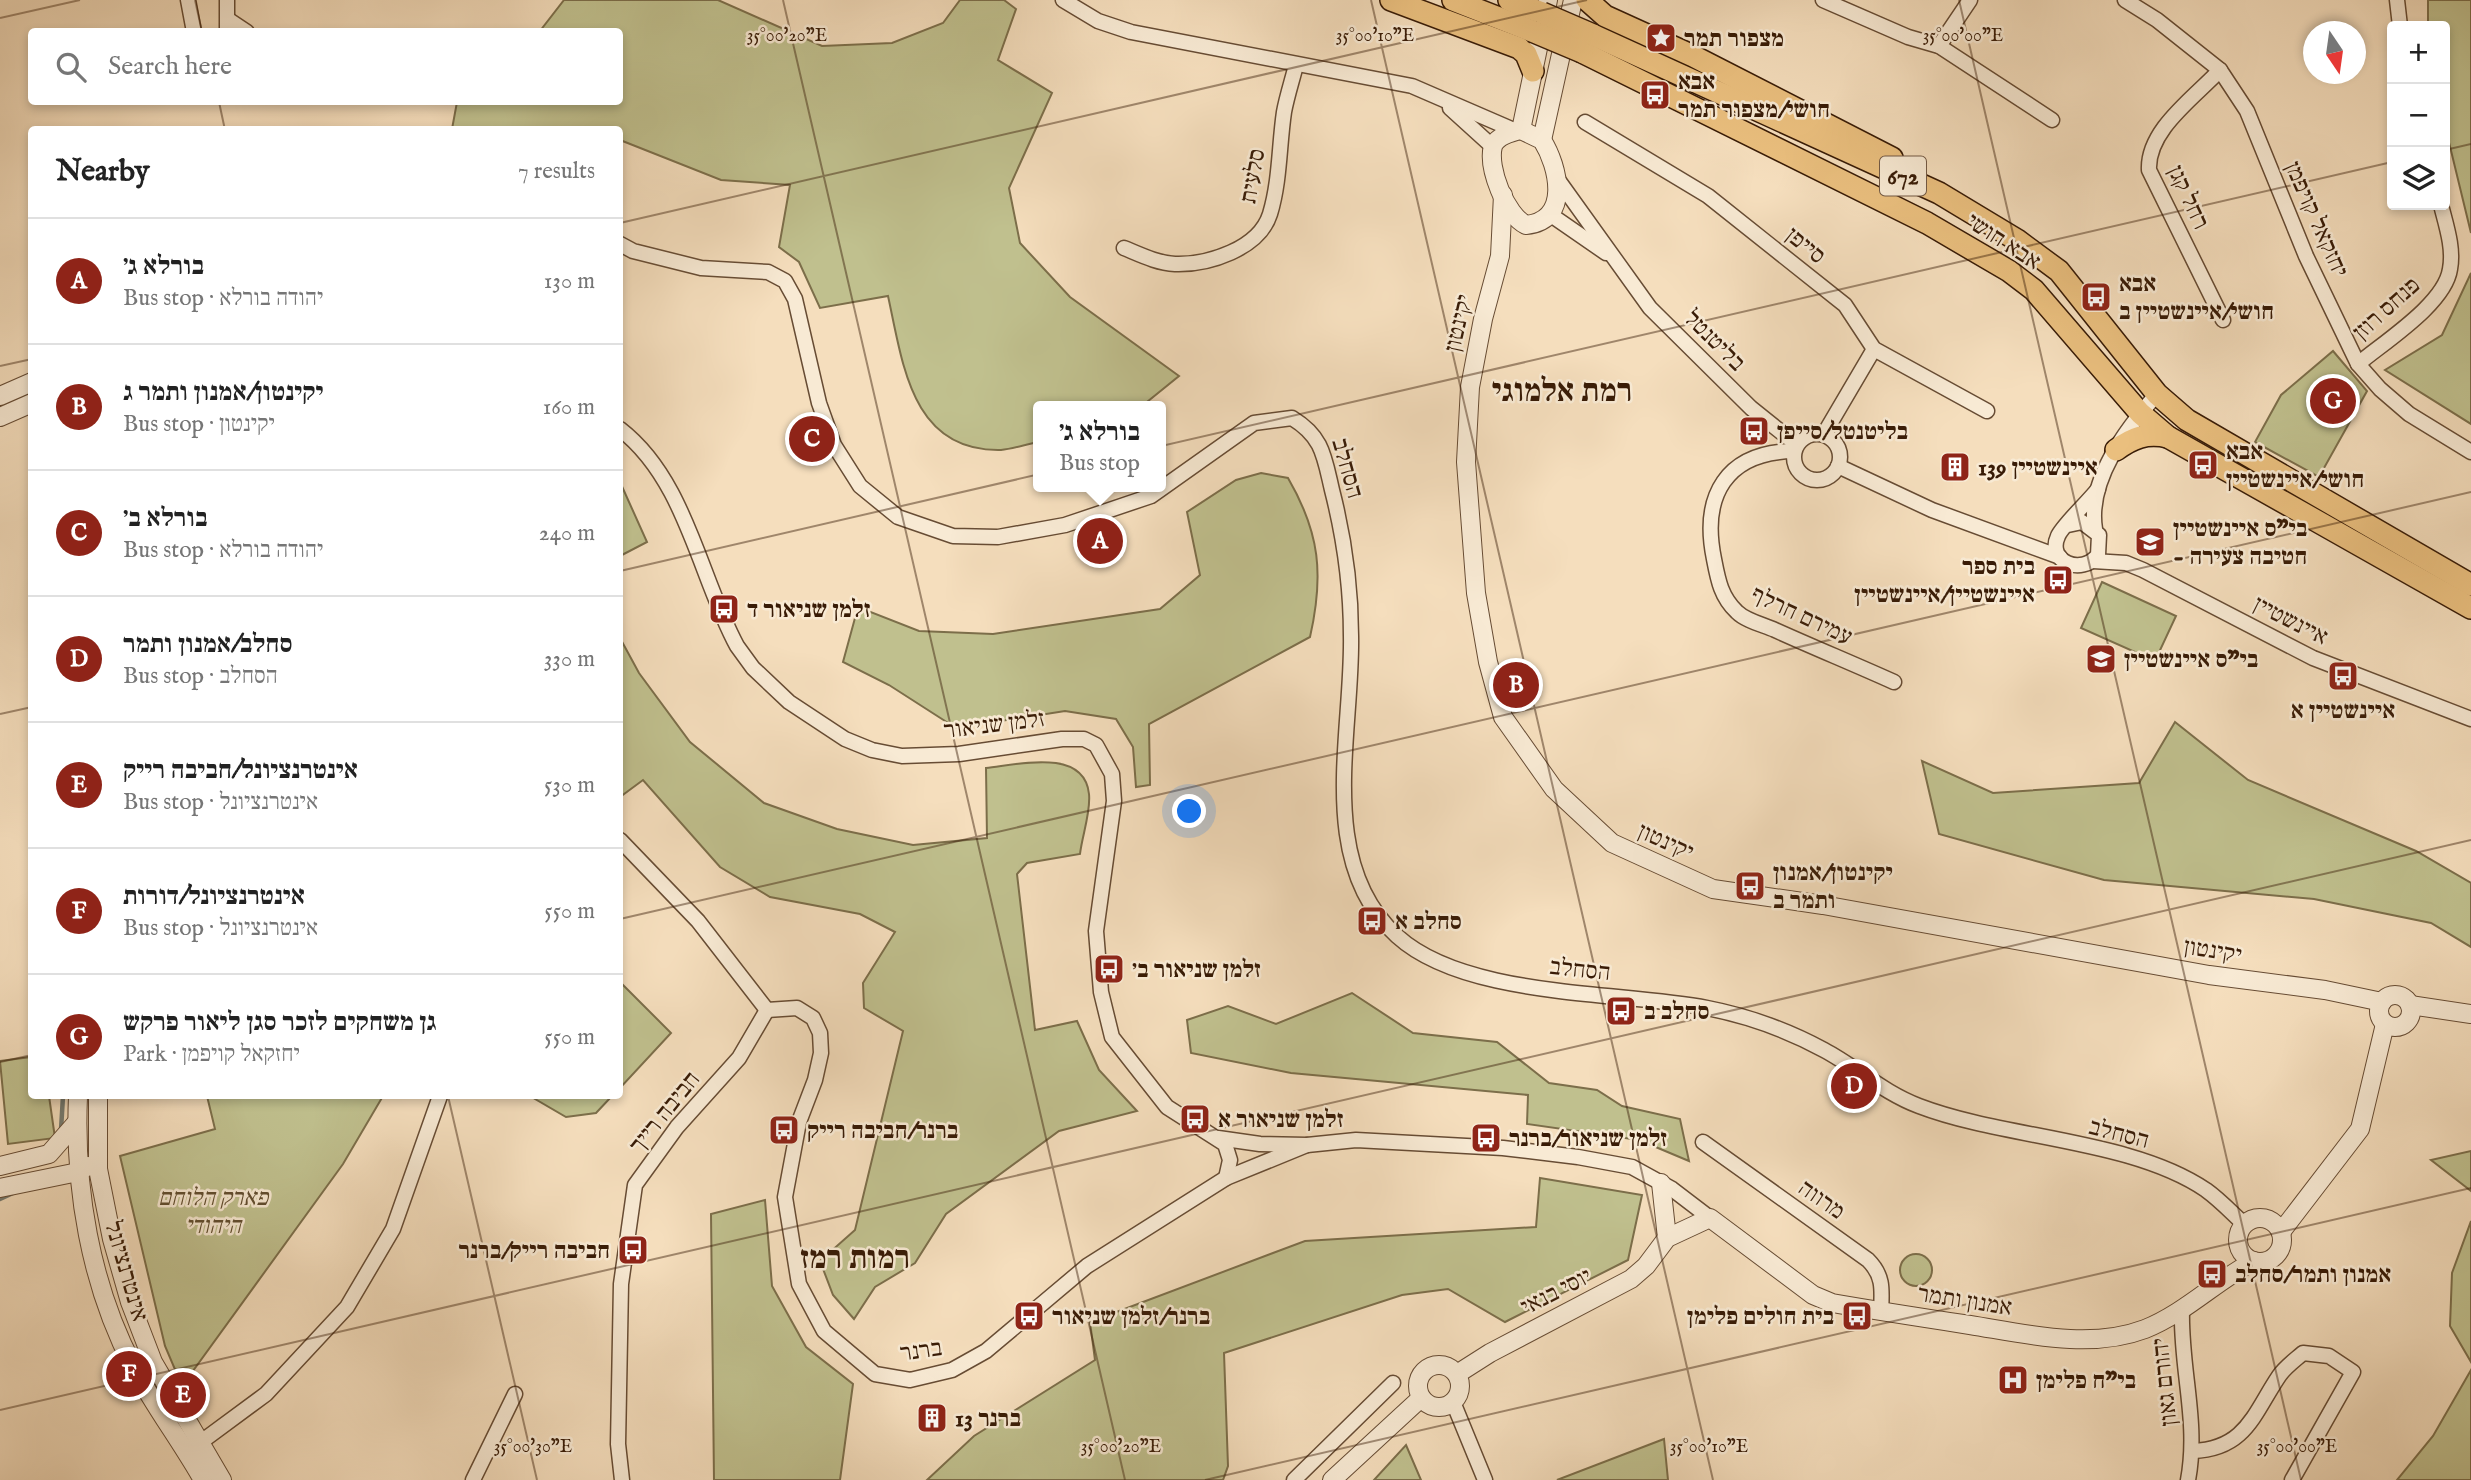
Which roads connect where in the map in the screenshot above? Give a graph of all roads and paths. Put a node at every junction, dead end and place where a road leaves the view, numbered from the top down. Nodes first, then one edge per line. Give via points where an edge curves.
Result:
1 (188, 0) edge
2 (227, 0) edge
3 (1063, 0) edge
4 (1391, 0) edge
5 (1454, 0) edge
6 (1509, 0) edge
7 (1573, 0) edge
8 (1587, 0) edge
9 (1823, 0) edge
10 (1970, 0) edge
11 (2125, 0) edge
12 (2397, 0) edge
13 (1540, 15) edge
14 (2399, 21) edge
15 (228, 26) edge
16 (193, 28) edge
17 (1587, 43) junction
18 (1940, 46) junction
19 (1296, 65) junction
20 (2220, 70) junction
21 (1533, 71) junction
22 (1441, 100) junction
23 (2052, 120) dead end
24 (1585, 122) dead end
25 (1519, 130) junction
26 (1542, 140) junction
27 (1493, 147) junction
28 (1556, 177) junction
29 (1939, 193) junction
30 (1503, 195) junction
31 (2442, 210) edge
32 (1551, 215) junction
33 (1526, 225) junction
34 (623, 246) edge
35 (1124, 248) dead end
36 (1500, 256) junction
37 (1613, 258) junction
38 (2223, 320) dead end
39 (1874, 349) junction
40 (2358, 363) junction
41 (28, 384) edge
42 (2157, 394) junction
43 (0, 396) edge
44 (28, 405) edge
45 (1987, 411) dead end
46 (2140, 413) junction
47 (0, 417) edge
48 (623, 432) edge
49 (1824, 434) junction
50 (2168, 437) junction
51 (1795, 448) junction
52 (2116, 450) junction
53 (2471, 452) edge
54 (1838, 466) junction
55 (1166, 486) edge
56 (2098, 489) junction
57 (1157, 492) edge
58 (2095, 529) junction
59 (2063, 530) junction
60 (2010, 539) junction
61 (2060, 557) junction
62 (2094, 561) junction
63 (2471, 585) edge
64 (2471, 608) edge
65 (1894, 682) dead end
66 (2471, 719) edge
67 (623, 843) edge
68 (767, 1010) junction
69 (2464, 1012) edge
70 (2394, 1015) junction
71 (78, 1099) edge
72 (98, 1099) edge
73 (439, 1099) edge
74 (77, 1122) junction
75 (1218, 1138) junction
76 (1703, 1143) dead end
77 (1307, 1145) junction
78 (76, 1154) junction
79 (38, 1158) junction
80 (97, 1160) junction
81 (0, 1166) edge
82 (78, 1172) junction
83 (1226, 1178) junction
84 (35, 1180) junction
85 (1661, 1183) junction
86 (0, 1188) edge
87 (84, 1209) junction
88 (1710, 1218) junction
89 (2245, 1224) junction
90 (2274, 1225) junction
91 (1667, 1238) junction
92 (2247, 1256) junction
93 (2182, 1309) junction
94 (1881, 1312) junction
95 (1457, 1374) junction
96 (1393, 1383) dead end
97 (514, 1394) dead end
98 (1421, 1398) junction
99 (1453, 1402) junction
100 (190, 1422) junction
101 (228, 1422) junction
102 (201, 1442) junction
103 (2193, 1451) junction
104 (200, 1473) edge
105 (222, 1480) edge
106 (472, 1480) edge
107 (622, 1480) edge
108 (1294, 1480) edge
109 (1332, 1480) edge
110 (1485, 1480) edge
111 (2188, 1480) edge
112 (2292, 1480) edge

1 - 16 street
2 - 15 street
3 - 19 street via 1098,21 1131,32
4 - 21 main road via 1519,48
5 - 13 main road, אבא חושי / 672
6 - 13 main road, אבא חושי / 672
7 - 26 street
8 - 29 main road via 1605,16 1853,135 1910,169
9 - 18 street
10 - 18 street
11 - 20 street, יחזקאל קויפמן
12 - 14 street
13 - 17 main road, אבא חושי / 672, bridge
13 - 21 street
17 - 29 main road, אבא חושי / 672
17 - 46 main road, אבא חושי / 672 via 2010,271 2034,290
18 - 23 street
19 - 22 street via 1412,86
19 - 35 street, סלעית via 1284,112 1270,216 1256,234 1237,250 1177,264
20 - 38 street, רחל קגן via 2154,139 2148,156 2149,170
20 - 40 street, יחזקאל קויפמן via 2247,111 2306,256
21 - 25 street
22 - 25 street
22 - 27 street
24 - 39 street, סייפן via 1708,196 1845,305
25 - 26 street
25 - 27 street
26 - 28 street
27 - 30 street
28 - 32 street via 1557,201
28 - 37 street, בליטנטל
29 - 42 main road, אבא חושי / 672 via 2059,271
30 - 33 street via 1511,212
30 - 36 street, יקינטון
31 - 40 street, פנחס רוזן via 2451,268 2445,283 2426,308
32 - 33 street
32 - 37 street, בליטנטל
33 - 36 street, יקינטון
34 - 57 street, הסחלב via 701,268 768,272 785,281 795,299 819,403 834,445 860,486 898,517 953,536 998,537 1065,525
36 - 70 street, יקינטון via 1470,387 1466,462 1476,593 1488,662 1503,717 1555,789 1612,844 1713,889 2209,975 2325,990
37 - 51 street, בליטנטל via 1650,308
39 - 45 street, סייפן
39 - 49 street
40 - 53 street, יחזקאל קויפמן via 2379,389 2409,414
41 - 43 street
42 - 46 street
42 - 63 main road, אבא חושי / 672 via 2187,420
44 - 47 street
46 - 50 main road, אבא חושי / 672
46 - 52 street
48 - 75 street, זלמן שניאור via 662,475 737,646 789,702 845,740 902,756 1062,739 1084,738 1096,745 1112,774 1114,801 1096,931 1101,992 1112,1037 1167,1107
49 - 51 street via 1808,435
49 - 54 street via 1836,443
50 - 52 main road via 2144,436
50 - 64 main road, אבא חושי / 672
51 - 54 street via 1795,467 1806,478 1821,480
51 - 65 street, עמירם חרלף via 1741,463 1711,506 1710,543 1720,590 1738,614
52 - 56 street
54 - 60 street via 1932,510
55 - 89 street, הסחלב via 1254,424 1292,418 1313,431 1342,528 1351,636 1344,773 1352,859 1360,891 1372,912 1400,939 1432,960 1469,975 1706,1008 1762,1021 1825,1050 1916,1105 2149,1162 2206,1190
56 - 58 street
56 - 59 street
58 - 59 street via 2082,522
58 - 62 street via 2101,542
59 - 60 street via 2037,540
59 - 61 street via 2056,542
60 - 61 street
61 - 62 street via 2079,567
62 - 66 street, איינשטיין via 2126,563 2143,570 2313,658
67 - 68 street via 698,920
68 - 83 street, ברנר via 797,1008 813,1018 820,1033 821,1053 799,1122 785,1197 799,1284 824,1331 875,1374 910,1380 952,1370 986,1351 1087,1266
68 - 107 street, חביבה רייך via 739,1058 677,1127 635,1185 621,1284 618,1444
69 - 70 street
70 - 90 street via 2360,1129 2300,1203
71 - 74 street, אינטרנציונל
72 - 80 street, אינטרנציונל
73 - 101 street via 393,1229 347,1307 267,1394
74 - 78 street, אינטרנציונל
74 - 79 street via 56,1148
75 - 77 street, זלמן שניאור
75 - 83 street via 1228,1152
76 - 94 street, מרווה via 1879,1270
77 - 83 street, ברנר
77 - 85 street, זלמן שניאור via 1356,1140 1503,1148 1632,1167
78 - 79 street
78 - 80 street
78 - 82 street, אינטרנציונל
79 - 81 street
80 - 82 street
80 - 100 street, אינטרנציונל via 112,1239 139,1331
82 - 84 street
82 - 87 street, אינטרנציונל
84 - 86 street
84 - 87 street via 59,1185
85 - 88 street, זלמן שניאור
85 - 91 street
87 - 104 street, אינטרנציונל via 122,1343
88 - 91 street, יוסי בנאי
88 - 94 street, אמנון ותמר via 1813,1295
89 - 90 street via 2258,1218
89 - 92 street via 2238,1235
90 - 92 street via 2278,1252 2267,1260
91 - 95 street, יוסי בנאי via 1631,1279
92 - 93 street, אמנון ותמר
93 - 94 street, אמנון ותמר via 2124,1335 2073,1338
93 - 103 street, יהורם גאון
95 - 98 street via 1446,1365 1426,1368 1418,1378
95 - 99 street via 1459,1392
96 - 108 street
97 - 106 street
98 - 99 street via 1440,1407
98 - 109 street
99 - 110 street
100 - 101 street via 211,1426
100 - 102 street, אינטרנציונל
101 - 102 street
102 - 104 street via 194,1453
102 - 105 street, אינטרנציונל
103 - 111 street, יהורם גאון
103 - 112 street, יהורם גאון via 2211,1451 2246,1432 2281,1373 2303,1353 2329,1356 2353,1372

